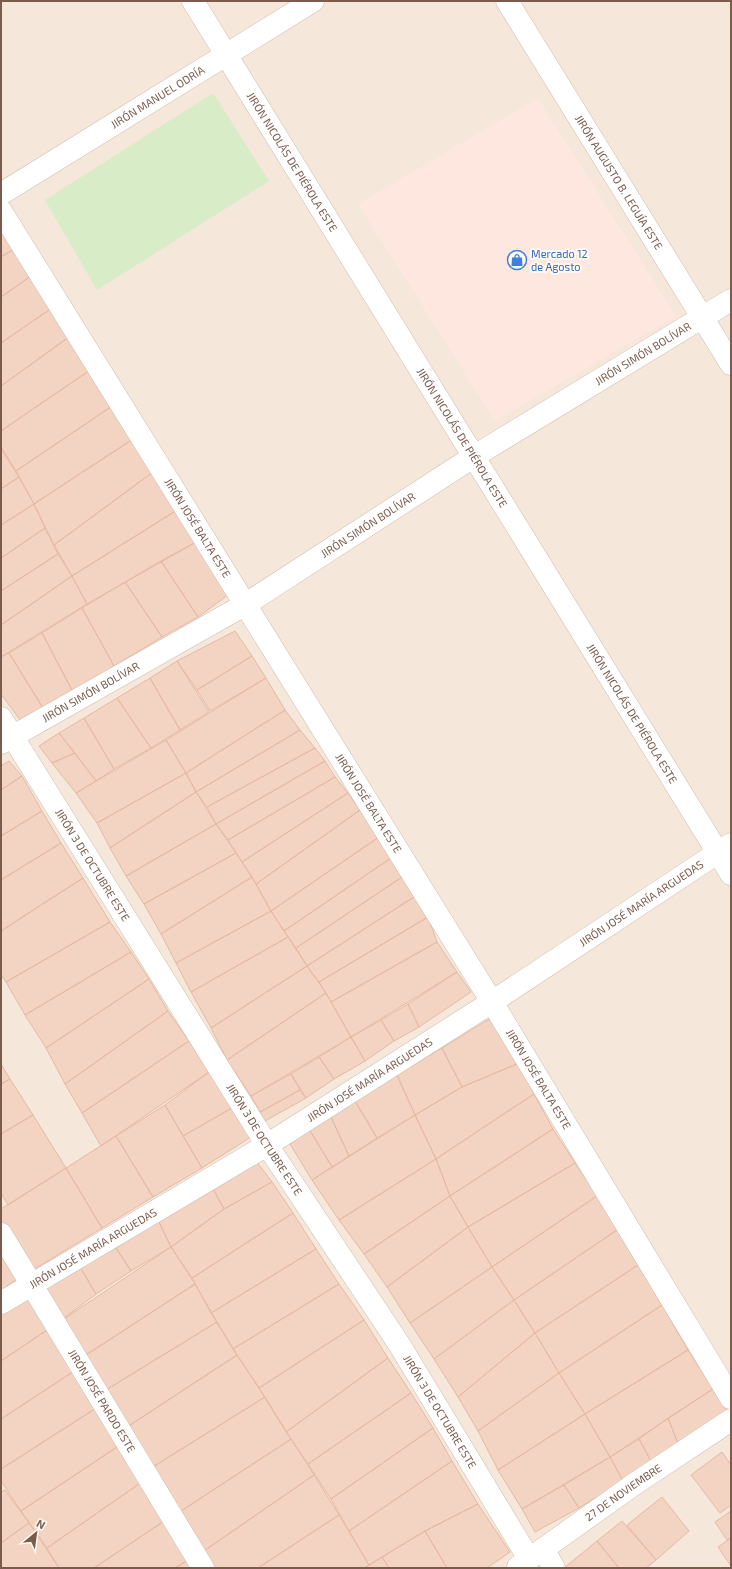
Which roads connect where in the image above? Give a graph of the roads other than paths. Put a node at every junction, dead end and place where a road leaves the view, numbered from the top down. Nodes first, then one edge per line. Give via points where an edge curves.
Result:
1 (193, 1) edge
2 (313, 1) edge
3 (507, 1) edge
4 (226, 55) junction
5 (1, 194) edge
6 (1, 211) edge
7 (731, 300) edge
8 (702, 318) junction
9 (731, 364) edge
10 (473, 456) junction
11 (246, 604) junction
12 (5, 732) edge
13 (724, 848) edge
14 (731, 874) edge
15 (492, 1002) junction
16 (267, 1145) junction
17 (1, 1234) edge
18 (32, 1284) junction
19 (1, 1303) edge
20 (731, 1398) edge
21 (731, 1420) edge
22 (529, 1559) edge
23 (203, 1568) edge
24 (554, 1568) edge

1 - 4 street, JIRÓN NICOLÁS DE PIÉROLA ESTE
2 - 4 street, JIRÓN MANUEL ODRÍA
3 - 8 street, JIRÓN AUGUSTO B. LEGUÍA ESTE
4 - 5 street, JIRÓN MANUEL ODRÍA
4 - 10 street, JIRÓN NICOLÁS DE PIÉROLA ESTE
6 - 11 street, JIRÓN JOSÉ BALTA ESTE
7 - 8 street, JIRÓN SIMÓN BOLÍVAR
8 - 9 street, JIRÓN AUGUSTO B. LEGUÍA ESTE
8 - 10 street, JIRÓN SIMÓN BOLÍVAR
10 - 11 street, JIRÓN SIMÓN BOLÍVAR
10 - 13 street, JIRÓN NICOLÁS DE PIÉROLA ESTE
11 - 12 street, JIRÓN SIMÓN BOLÍVAR
11 - 15 street, JIRÓN JOSÉ BALTA ESTE
12 - 16 street, JIRÓN 3 DE OCTUBRE ESTE
13 - 14 street, JIRÓN NICOLÁS DE PIÉROLA ESTE
13 - 15 street, JIRÓN JOSÉ MARÍA ARGUEDAS
15 - 16 street, JIRÓN JOSÉ MARÍA ARGUEDAS
15 - 20 street, JIRÓN JOSÉ BALTA ESTE
16 - 18 street, JIRÓN JOSÉ MARÍA ARGUEDAS
16 - 22 street, JIRÓN 3 DE OCTUBRE ESTE via 399,1344
17 - 18 street, JIRÓN JOSÉ PARDO ESTE
18 - 19 street, JIRÓN JOSÉ MARÍA ARGUEDAS
18 - 23 street, JIRÓN JOSÉ PARDO ESTE
21 - 22 street, 27 DE NOVIEMBRE via 633,1484
22 - 24 street, JIRÓN 3 DE OCTUBRE ESTE

